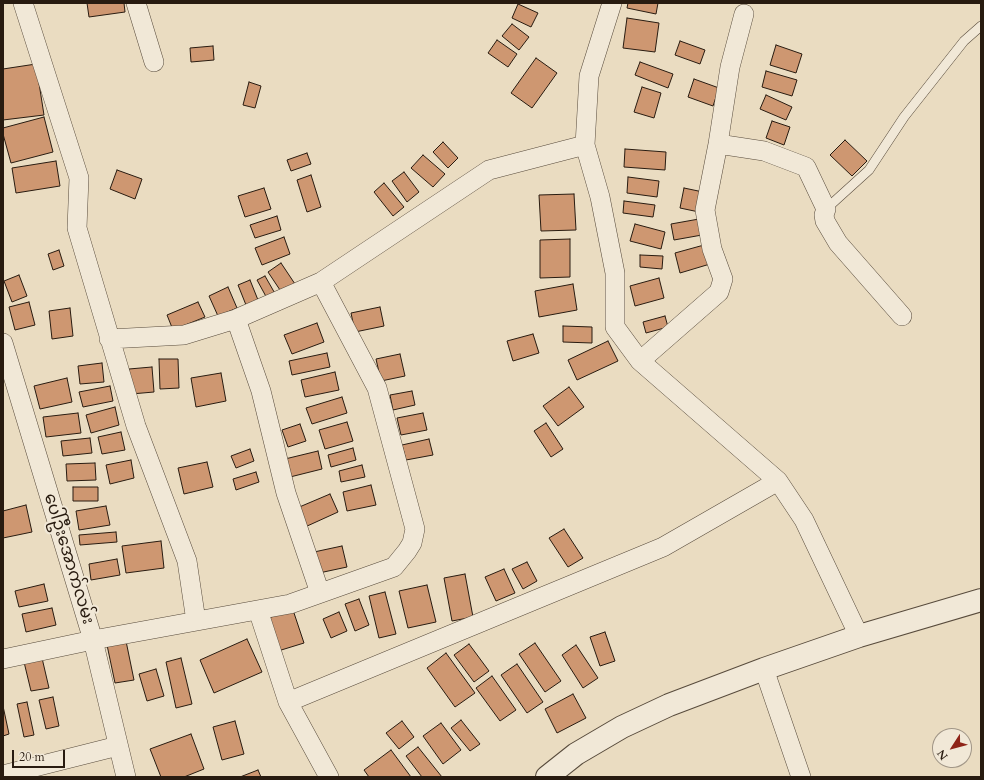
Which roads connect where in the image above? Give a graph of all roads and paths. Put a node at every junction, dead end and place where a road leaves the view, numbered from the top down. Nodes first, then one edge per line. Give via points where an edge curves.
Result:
1 (23, 3) edge
2 (136, 3) edge
3 (612, 3) edge
4 (744, 14) dead end
5 (981, 26) edge
6 (154, 62) dead end
7 (718, 144) junction
8 (585, 145) junction
9 (826, 209) junction
10 (321, 282) junction
11 (902, 316) dead end
12 (236, 320) junction
13 (109, 339) junction
14 (3, 343) edge
15 (640, 361) junction
16 (778, 481) junction
17 (320, 593) junction
18 (981, 600) edge
19 (258, 610) junction
20 (196, 621) junction
21 (859, 636) junction
22 (92, 640) junction
23 (3, 659) edge
24 (764, 669) junction
25 (288, 702) junction
26 (118, 746) junction
27 (3, 775) edge
28 (126, 777) edge
29 (329, 777) edge
30 (547, 777) edge
31 (801, 777) edge

1 - 13 street via 79,178 77,228
2 - 6 street
3 - 8 street via 589,76
4 - 7 street via 730,67
5 - 9 lane via 964,41 904,117 869,170
7 - 9 street via 764,151 806,167
7 - 15 street via 705,210 712,249 723,278 719,292
8 - 10 street via 489,170
8 - 15 street via 600,197 614,273 615,327
9 - 11 street via 825,221 838,243
10 - 12 street
10 - 17 street via 377,388 415,529 412,543 394,567
12 - 13 street via 184,335
12 - 17 street via 261,391 286,493
13 - 20 street via 136,426 187,561
14 - 22 street, ပေါ်ဦးအောက်လမ်း
15 - 16 street
16 - 21 street via 804,520
16 - 25 street via 663,547
17 - 19 street via 290,604
18 - 21 street
19 - 20 street
19 - 25 street
20 - 22 street
21 - 24 street
22 - 23 street
22 - 26 street, ပေါ်ဦးအောက်လမ်း
24 - 30 street via 669,704 622,727 576,754
24 - 31 street
25 - 29 street
26 - 27 street
26 - 28 street, ပေါ်ဦးအောက်လမ်း

